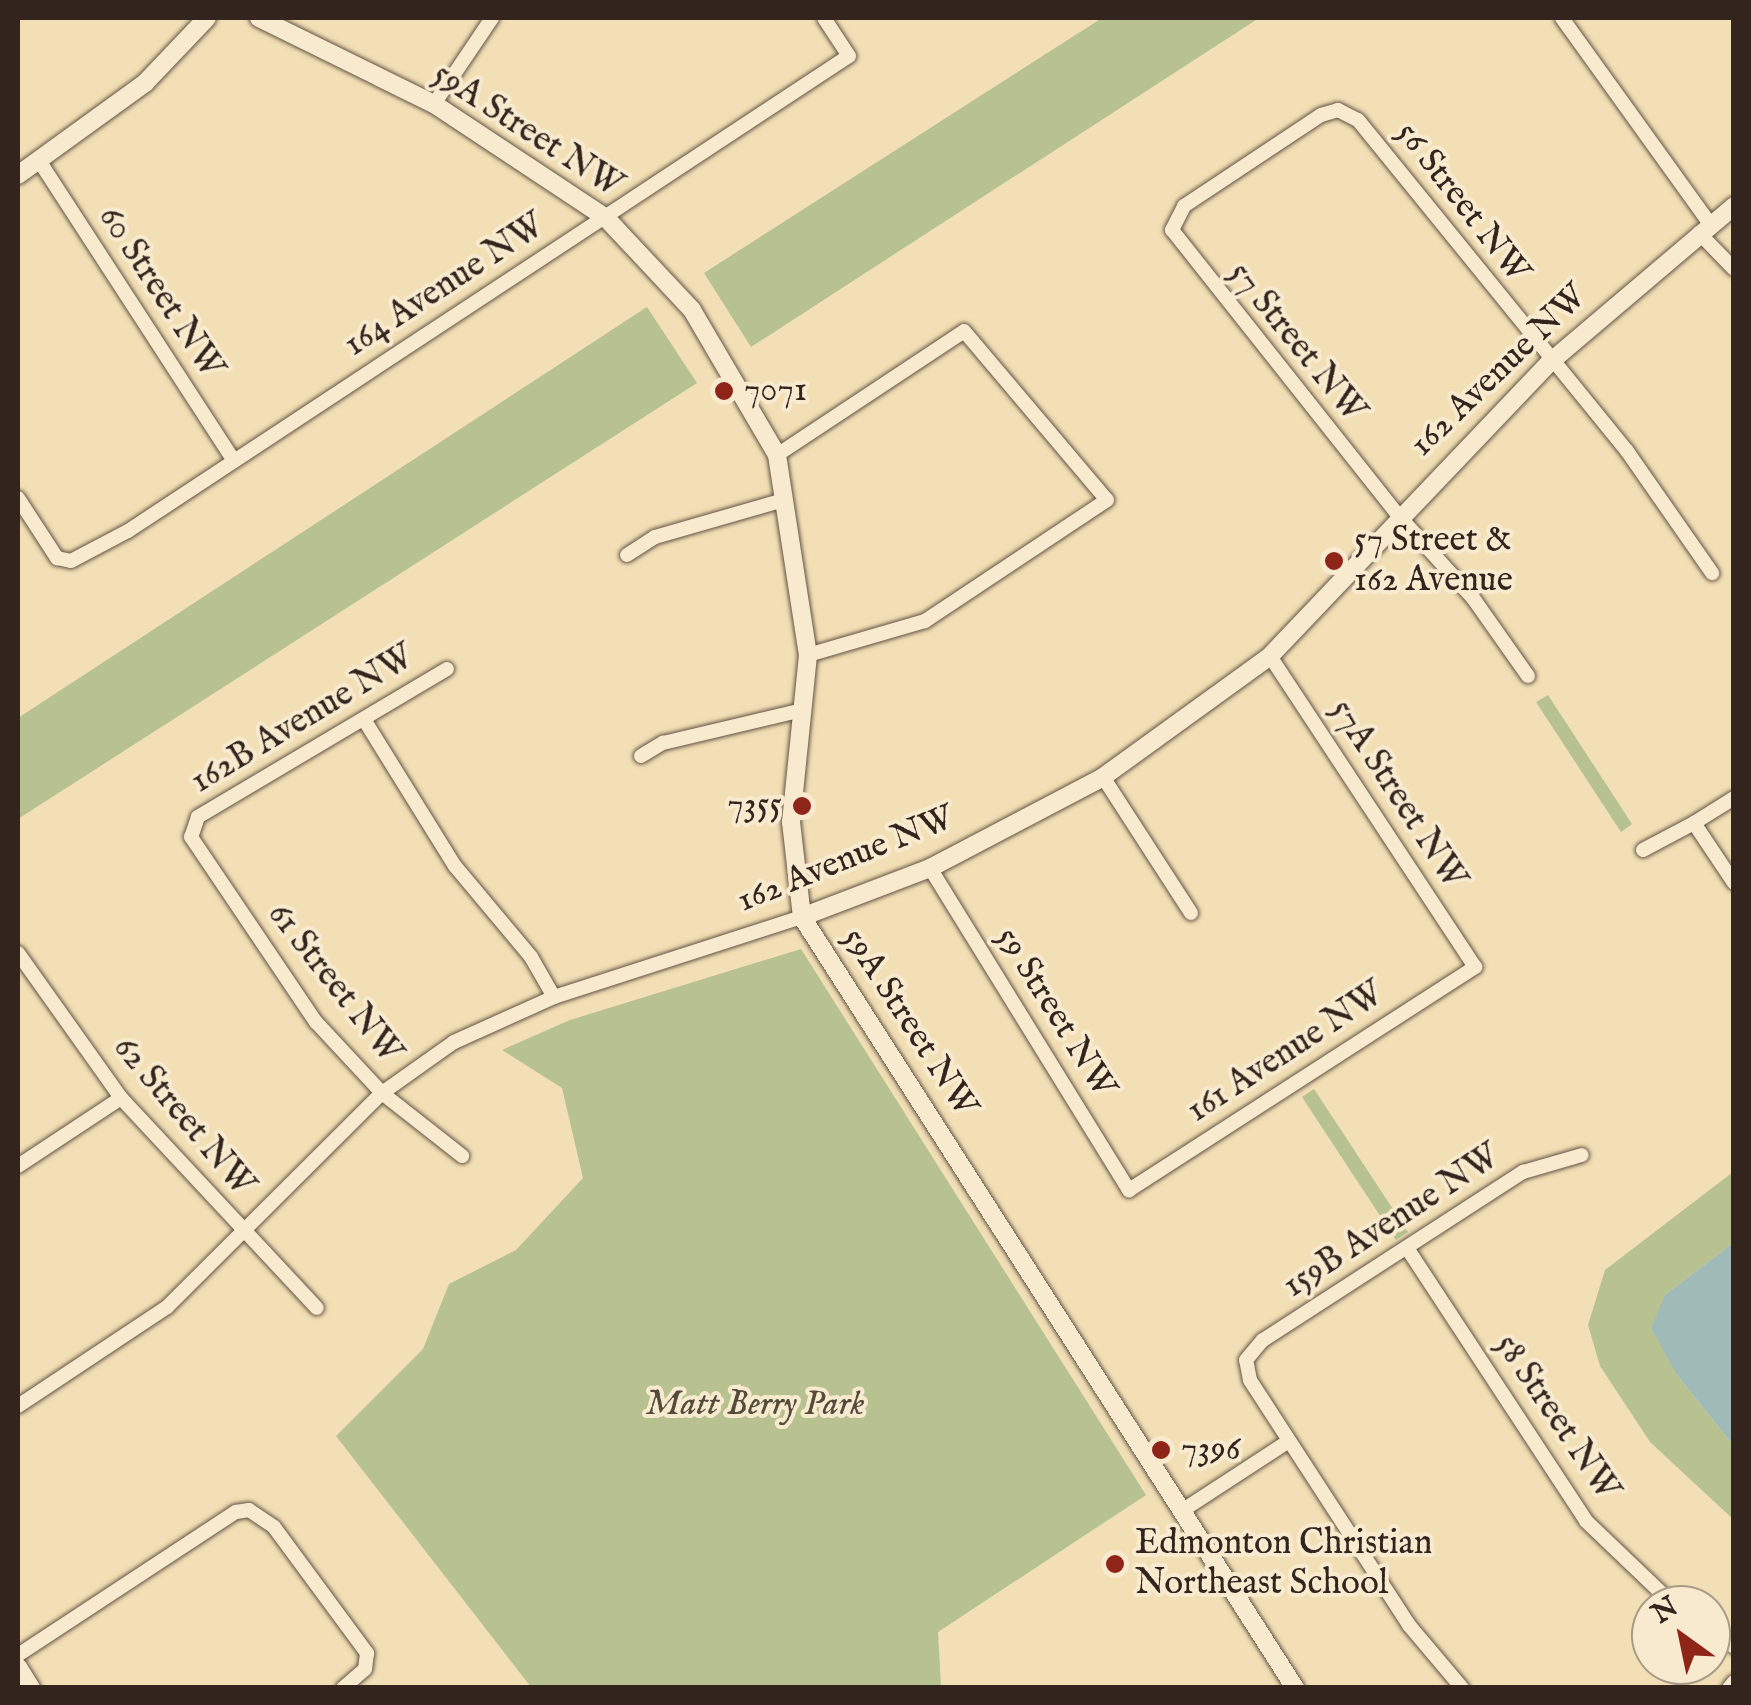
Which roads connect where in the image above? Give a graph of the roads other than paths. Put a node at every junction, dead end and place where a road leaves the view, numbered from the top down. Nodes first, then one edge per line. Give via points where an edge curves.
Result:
1 (207, 18) edge
2 (259, 18) edge
3 (492, 18) edge
4 (824, 18) edge
5 (1562, 18) edge
6 (434, 104) junction
7 (1345, 112) joint
8 (38, 160) junction
9 (18, 175) edge
10 (1734, 206) edge
11 (606, 218) junction
12 (1704, 228) junction
13 (1734, 268) edge
14 (1550, 362) junction
15 (777, 455) junction
16 (233, 459) junction
17 (18, 498) edge
18 (784, 500) junction
19 (1398, 516) junction
20 (628, 555) dead end
21 (1712, 574) dead end
22 (808, 655) junction
23 (1270, 656) junction
24 (447, 669) dead end
25 (1528, 676) dead end
26 (798, 711) junction
27 (365, 721) junction
28 (641, 756) dead end
29 (1103, 776) junction
30 (1734, 798) edge
31 (1694, 823) junction
32 (191, 825) joint
33 (1642, 850) dead end
34 (930, 868) junction
35 (1734, 883) edge
36 (1190, 913) dead end
37 (802, 917) junction
38 (18, 952) edge
39 (1474, 967) joint
40 (554, 997) junction
41 (382, 1093) junction
42 (121, 1098) junction
43 (1582, 1155) dead end
44 (462, 1156) dead end
45 (18, 1166) edge
46 (1130, 1190) joint
47 (243, 1236) junction
48 (1407, 1248) junction
49 (317, 1308) dead end
50 (18, 1404) edge
51 (1289, 1441) junction
52 (1183, 1510) junction
53 (1653, 1585) edge
54 (18, 1655) edge
55 (18, 1667) edge
56 (31, 1688) edge
57 (343, 1688) edge
58 (1296, 1688) edge
59 (1462, 1688) edge

1 - 8 street via 144,83
2 - 6 street, 59A Street NW
3 - 6 street
4 - 11 street, 164 Avenue NW via 850,56
5 - 12 street
6 - 11 street, 59A Street NW
7 - 14 street, 56 Street NW
7 - 19 street, 57 Street NW via 1320,115 1224,178 1175,214 1172,230
8 - 9 street
8 - 16 street, 60 Street NW
10 - 12 street, 162 Avenue NW
11 - 15 street, 59A Street NW via 692,310
11 - 16 street, 164 Avenue NW
12 - 13 street
12 - 14 street, 162 Avenue NW
14 - 19 street, 162 Avenue NW
14 - 21 street, 56 Street NW via 1627,451
15 - 18 street, 59A Street NW
15 - 22 street via 964,331 1105,491 1099,510 925,621
16 - 17 street, 164 Avenue NW via 72,561 57,558
18 - 20 street via 655,537
18 - 22 street, 59A Street NW
19 - 23 street, 162 Avenue NW
19 - 25 street, 57 Street NW via 1473,598
22 - 26 street, 59A Street NW
23 - 29 street, 162 Avenue NW
23 - 39 street, 57A Street NW
24 - 27 street, 162B Avenue NW
26 - 28 street via 663,744
26 - 37 street, 59A Street NW via 791,822
27 - 32 street, 162B Avenue NW
27 - 40 street via 455,866 531,957
29 - 34 street, 162 Avenue NW
29 - 36 street
30 - 31 street
31 - 33 street
31 - 35 street
32 - 41 street, 61 Street NW via 191,837 316,1022
34 - 37 street, 162 Avenue NW
34 - 46 street, 59 Street NW
37 - 40 street, 162 Avenue NW
37 - 52 street, 59A Street NW
38 - 42 street, 62 Street NW
39 - 46 street, 161 Avenue NW
40 - 41 street, 162 Avenue NW via 454,1042
41 - 44 street, 61 Street NW
41 - 47 street, 162 Avenue NW
42 - 45 street
42 - 47 street, 62 Street NW
43 - 48 street, 159B Avenue NW via 1523,1172
47 - 49 street, 62 Street NW
47 - 50 street, 162 Avenue NW via 167,1306
48 - 51 street, 159B Avenue NW via 1263,1340 1246,1360 1250,1380
48 - 53 street, 58 Street NW via 1586,1520
51 - 52 street
51 - 59 street via 1423,1645
52 - 58 street, 59A Street NW
54 - 57 street via 236,1512 250,1510 274,1527 360,1643 366,1669
55 - 56 street

